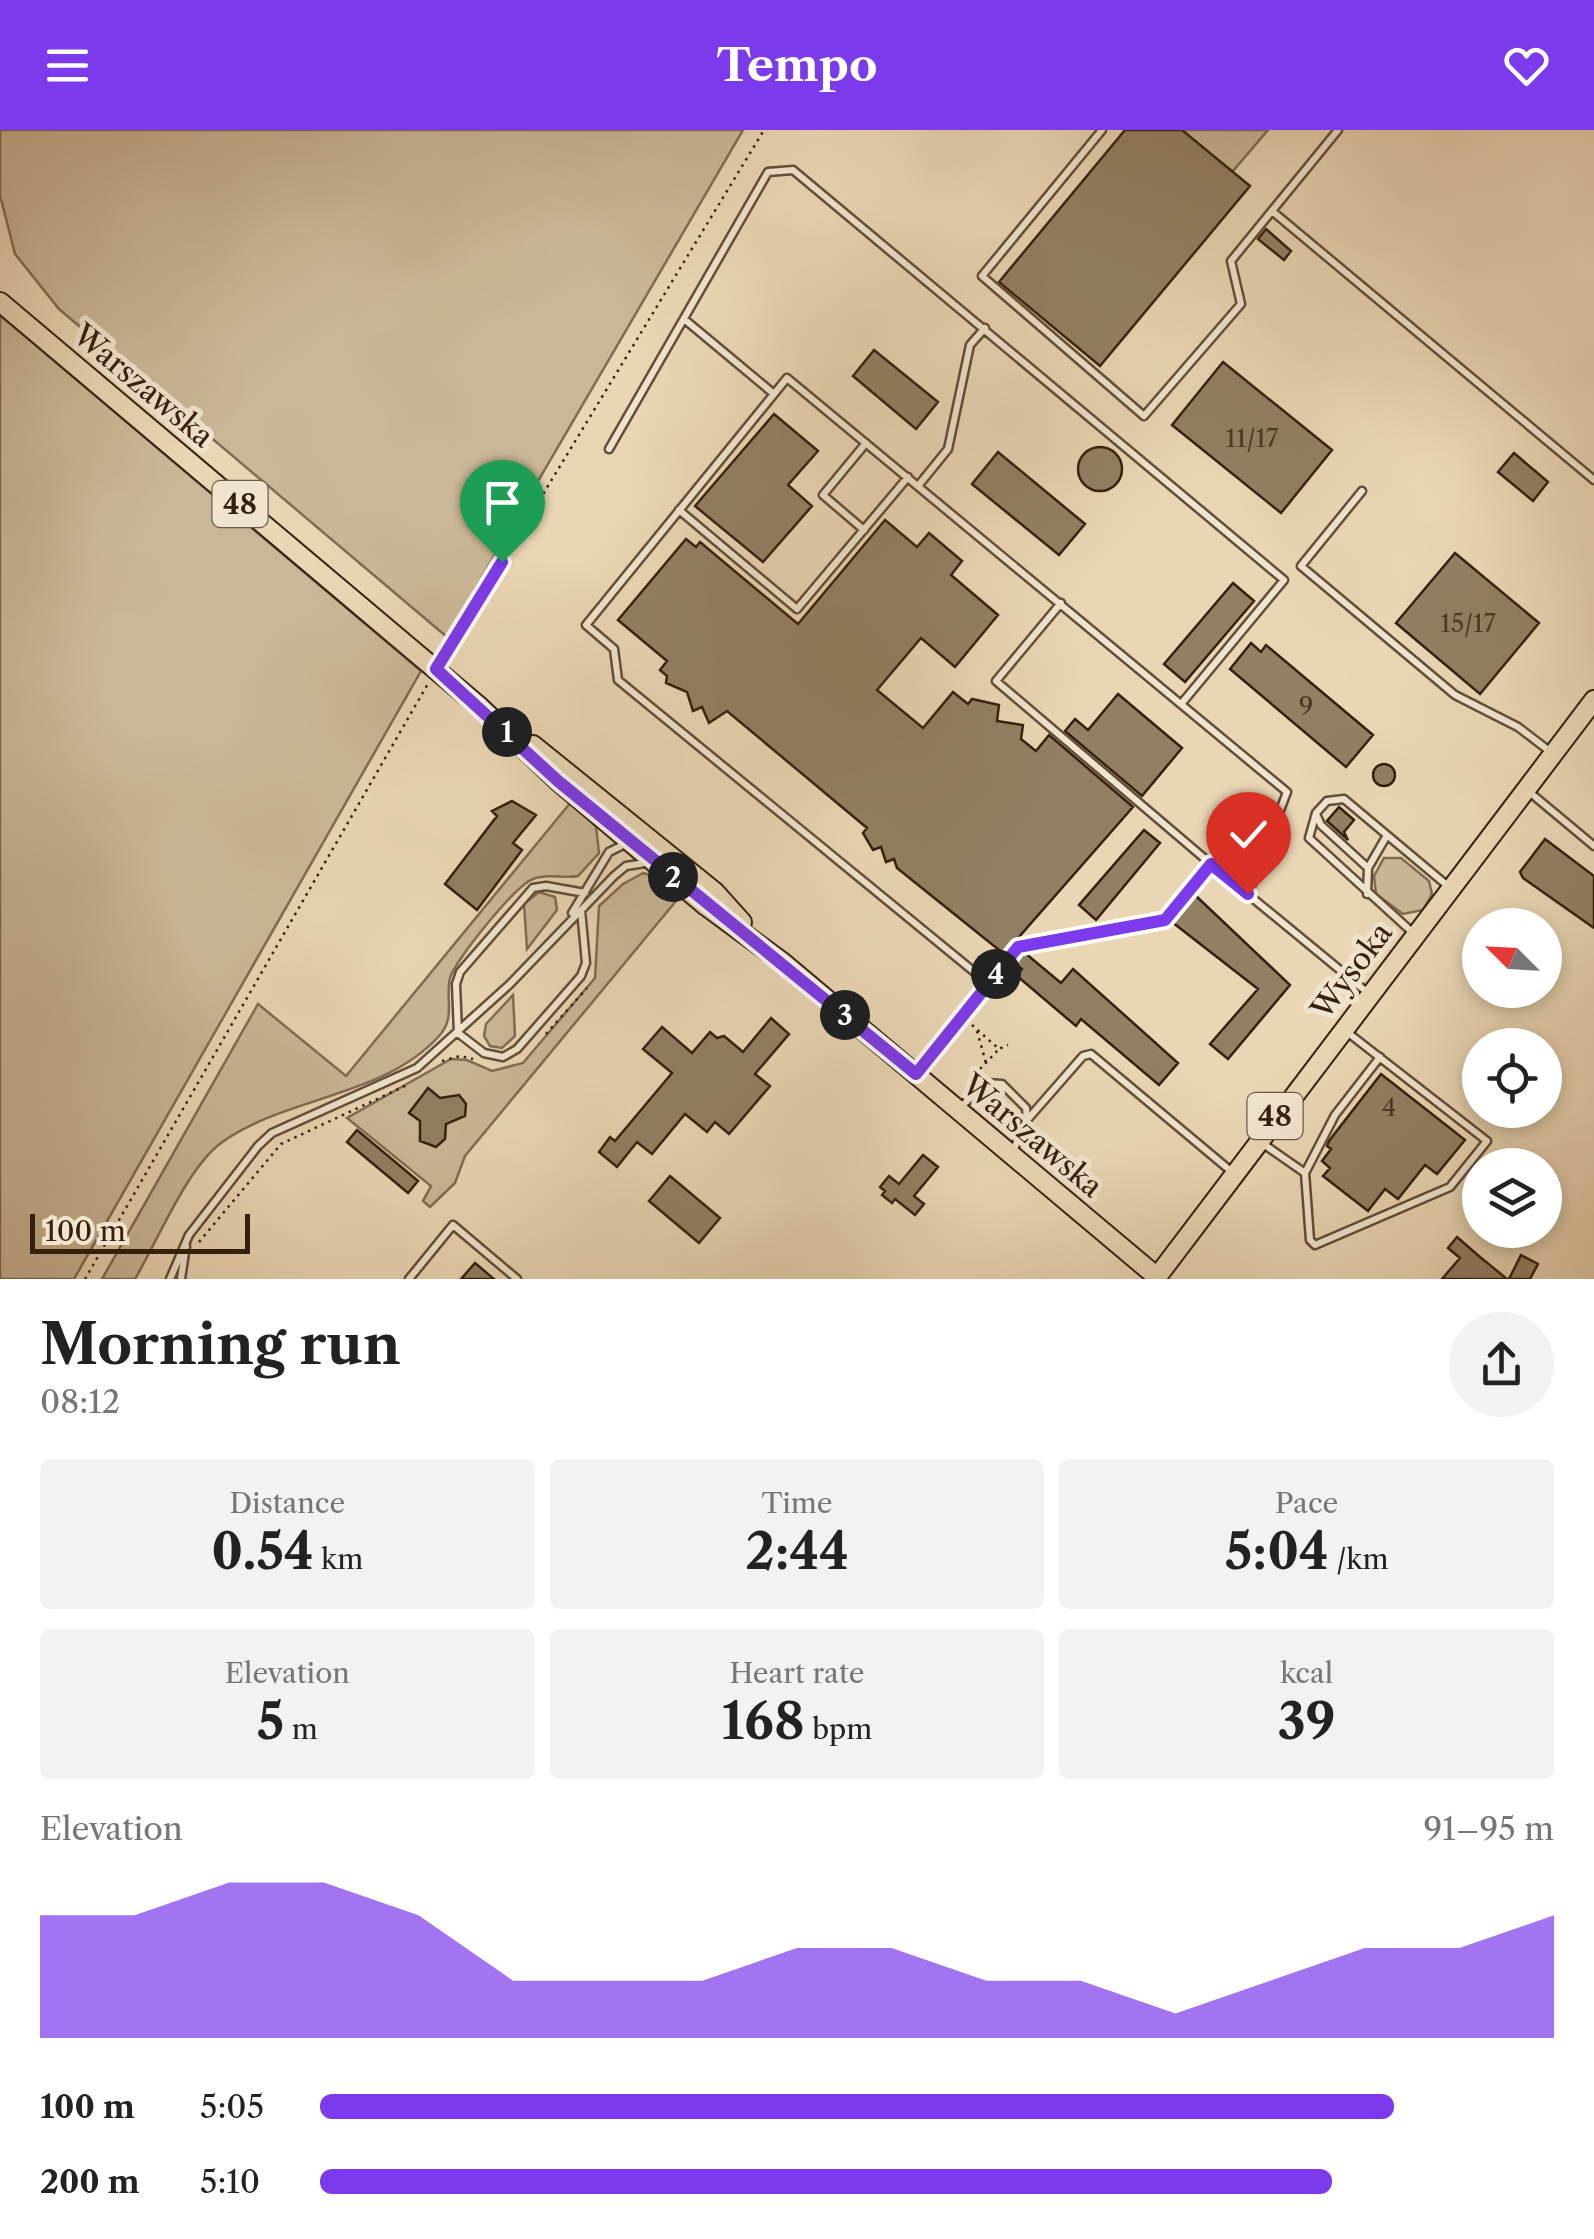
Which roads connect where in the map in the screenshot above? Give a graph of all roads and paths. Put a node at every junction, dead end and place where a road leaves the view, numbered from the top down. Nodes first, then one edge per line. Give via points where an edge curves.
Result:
1 (764, 130) edge
2 (1102, 130) edge
3 (1338, 130) edge
4 (1272, 211) junction
5 (0, 302) edge
6 (684, 319) junction
7 (985, 328) junction
8 (774, 394) junction
9 (866, 443) junction
10 (609, 449) dead end
11 (908, 477) junction
12 (1594, 480) edge
13 (918, 486) junction
14 (1362, 492) dead end
15 (679, 510) junction
16 (864, 530) junction
17 (1061, 603) junction
18 (436, 669) junction
19 (1594, 700) edge
20 (1182, 703) junction
21 (480, 707) junction
22 (1552, 754) junction
23 (1526, 789) junction
24 (1316, 812) junction
25 (621, 813) junction
26 (602, 818) junction
27 (1386, 837) junction
28 (631, 843) junction
29 (1594, 846) edge
30 (667, 851) junction
31 (609, 852) junction
32 (1211, 864) junction
33 (626, 866) junction
34 (1368, 868) junction
35 (665, 871) junction
36 (1450, 888) junction
37 (586, 892) junction
38 (1248, 894) junction
39 (1367, 894) junction
40 (581, 909) junction
41 (566, 922) junction
42 (1414, 934) junction
43 (780, 961) junction
44 (590, 984) dead end
45 (988, 984) junction
46 (1368, 994) junction
47 (963, 1018) junction
48 (1342, 1028) junction
49 (976, 1029) junction
50 (458, 1033) junction
51 (540, 1041) dead end
52 (1008, 1045) dead end
53 (999, 1049) junction
54 (1380, 1058) junction
55 (986, 1063) junction
56 (484, 1065) dead end
57 (980, 1069) dead end
58 (430, 1070) dead end
59 (916, 1074) junction
60 (418, 1080) dead end
61 (959, 1109) junction
62 (1026, 1120) junction
63 (1257, 1139) junction
64 (1012, 1154) junction
65 (1232, 1172) junction
66 (1305, 1173) junction
67 (188, 1235) junction
68 (196, 1248) dead end
69 (1157, 1277) edge
70 (85, 1279) edge
71 (170, 1279) edge
72 (180, 1279) edge
73 (409, 1279) edge
74 (517, 1279) edge

1 - 18 path
2 - 4 lane via 982,276 1139,415 1149,414 1241,304 1231,261
3 - 4 lane
4 - 12 lane
5 - 18 main road, Warszawska / 48
6 - 7 lane via 768,172 794,170
6 - 8 lane
6 - 10 lane
7 - 13 lane via 970,345 948,449
7 - 20 lane via 1284,580
8 - 9 lane via 787,378
8 - 15 lane
9 - 11 lane
9 - 16 lane via 822,495
11 - 13 lane
11 - 16 lane
13 - 17 lane
14 - 22 lane via 1301,566 1455,695 1518,727
15 - 16 lane via 797,609
15 - 45 lane via 586,625 614,649 618,680
17 - 20 lane
17 - 32 lane via 996,681
18 - 21 main road, Warszawska / 48
18 - 70 path
19 - 22 main road, Wysoka / 48
20 - 38 lane via 1287,792
21 - 25 main road, Warszawska / 48
21 - 26 main road, Warszawska / 48
22 - 23 main road, Wysoka / 48
23 - 29 lane
23 - 36 main road, Wysoka / 48
24 - 27 lane via 1327,801 1344,799
24 - 34 lane via 1321,825
24 - 39 lane via 1309,838
25 - 28 lane
25 - 30 main road, Warszawska / 48
26 - 28 main road, Warszawska / 48
26 - 31 lane
27 - 34 lane
27 - 36 lane
28 - 30 lane
28 - 31 lane
28 - 33 lane
28 - 35 main road, Warszawska / 48
30 - 43 main road, Warszawska / 48
31 - 37 lane
32 - 38 lane
32 - 45 lane via 1165,920 1018,947
33 - 35 lane via 643,862
33 - 40 lane
34 - 39 lane
35 - 43 main road, Warszawska / 48
36 - 42 main road, Wysoka / 48
37 - 41 lane
37 - 50 lane via 546,886 522,896 460,972
38 - 46 lane
39 - 42 lane
40 - 41 lane
40 - 50 lane via 581,976 517,1048 504,1057 484,1053
41 - 50 lane
42 - 46 main road, Wysoka / 48
43 - 59 main road, Warszawska / 48
44 - 51 path
45 - 47 lane
46 - 48 main road, Wysoka / 48
47 - 49 path
47 - 59 lane
48 - 54 lane
48 - 63 main road, Wysoka / 48
49 - 53 path
49 - 55 path
50 - 67 lane via 417,1068 272,1133
52 - 53 path
53 - 55 path
54 - 66 lane via 1335,1114
54 - 66 lane via 1487,1141 1450,1187 1321,1246 1310,1240
55 - 57 path
56 - 58 path via 460,1056
59 - 61 main road, Warszawska / 48
60 - 68 path via 281,1144
61 - 62 lane via 993,1081 1022,1100
61 - 64 main road, Warszawska / 48
62 - 64 lane
62 - 65 lane via 1090,1054
63 - 65 main road, Wysoka / 48
63 - 66 lane
64 - 69 main road, Warszawska / 48
65 - 69 main road, Wysoka / 48
67 - 71 lane
67 - 72 lane
73 - 74 lane via 453,1226

